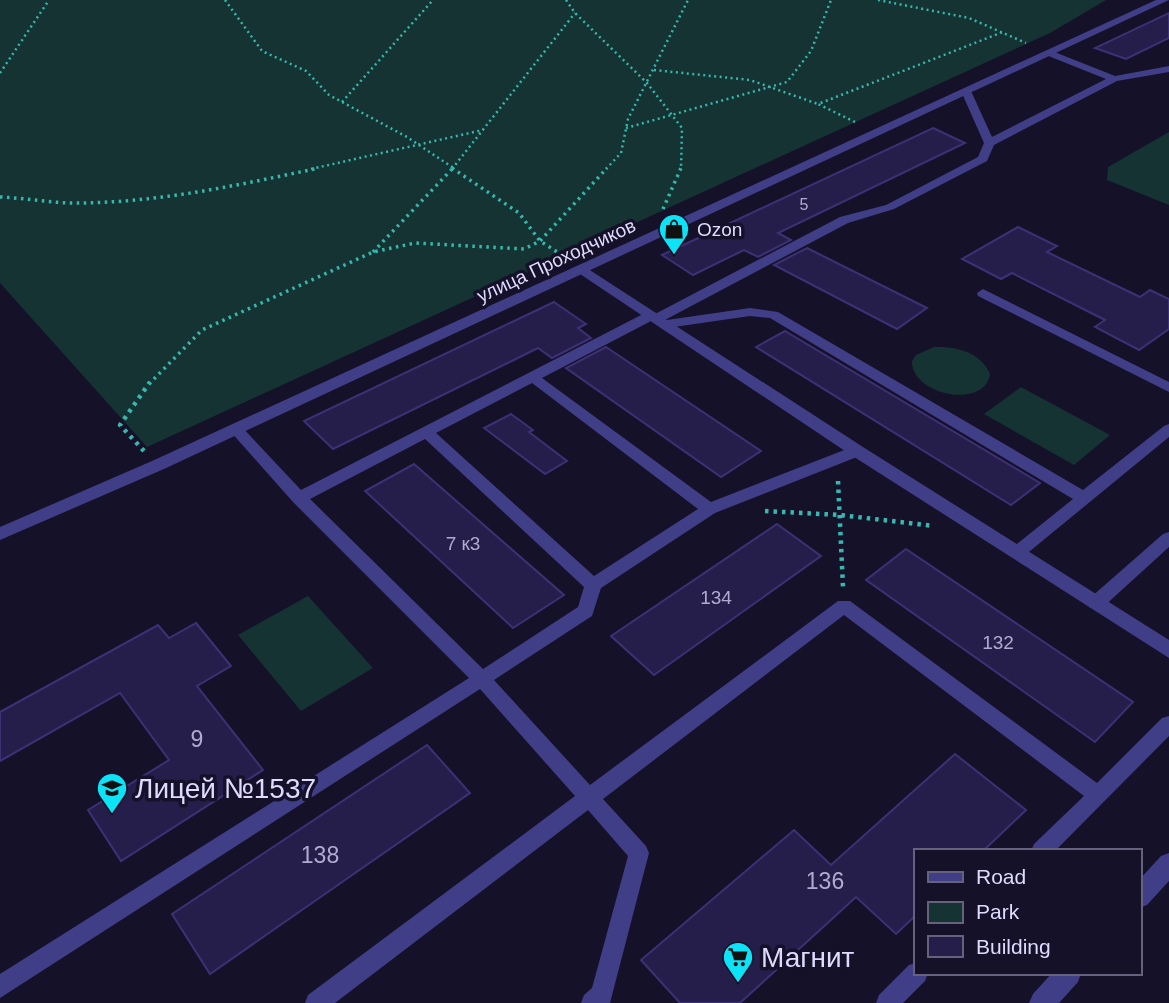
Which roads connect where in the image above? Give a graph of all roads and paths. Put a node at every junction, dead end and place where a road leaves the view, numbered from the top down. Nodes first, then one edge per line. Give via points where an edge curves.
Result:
1 (49, 0) edge
2 (225, 0) edge
3 (433, 0) edge
4 (567, 0) edge
5 (688, 0) edge
6 (831, 0) edge
7 (878, 0) edge
8 (1164, 0) edge
9 (575, 13) junction
10 (1003, 32) junction
11 (1049, 53) junction
12 (1169, 69) edge
13 (654, 70) junction
14 (0, 73) edge
15 (1114, 79) junction
16 (647, 83) junction
17 (769, 87) junction
18 (967, 91) junction
19 (342, 102) junction
20 (818, 104) junction
21 (673, 117) junction
22 (626, 128) junction
23 (483, 130) junction
24 (877, 132) junction
25 (415, 143) junction
26 (989, 143) junction
27 (452, 169) junction
28 (0, 197) edge
29 (656, 235) junction
30 (540, 241) junction
31 (373, 252) junction
32 (576, 265) junction
33 (983, 293) dead end
34 (659, 319) junction
35 (531, 376) junction
36 (1169, 388) edge
37 (235, 429) junction
38 (1169, 429) edge
39 (425, 430) junction
40 (857, 451) junction
41 (152, 459) dead end
42 (837, 459) junction
43 (299, 498) junction
44 (1084, 498) junction
45 (709, 509) junction
46 (761, 511) dead end
47 (839, 515) junction
48 (987, 533) junction
49 (0, 534) edge
50 (1169, 538) edge
51 (1018, 552) junction
52 (593, 585) junction
53 (1096, 603) junction
54 (844, 606) junction
55 (1169, 650) edge
56 (482, 679) junction
57 (1169, 724) edge
58 (1098, 795) junction
59 (589, 798) junction
60 (1043, 849) edge
61 (1169, 864) edge
62 (1141, 895) edge
63 (915, 975) edge
64 (1067, 975) edge
65 (0, 987) edge
66 (316, 1003) edge
67 (592, 1003) edge
68 (887, 1003) edge
69 (1042, 1003) edge

1 - 14 path
2 - 19 path via 262,51 306,71
3 - 19 path
4 - 9 path
5 - 13 path
6 - 17 path via 811,51 787,82
7 - 10 path via 969,18
8 - 11 street, улица Проходчиков
9 - 16 path
9 - 23 path
10 - 11 path
10 - 20 path
11 - 15 lane
11 - 18 street, улица Проходчиков
12 - 15 lane
13 - 16 path
13 - 17 path via 750,80
15 - 26 lane
16 - 21 path
16 - 22 path
17 - 20 path
17 - 21 path
18 - 24 street, улица Проходчиков
18 - 26 lane
19 - 25 path
20 - 24 path
21 - 22 path
21 - 29 path via 682,128 681,171
22 - 30 path via 621,153
23 - 25 path
23 - 27 path
24 - 29 street, улица Проходчиков
25 - 27 path
25 - 28 path via 305,172 165,197 68,204
26 - 34 lane via 983,159 890,207 844,220
27 - 30 path via 519,213
27 - 31 path
29 - 32 street, улица Проходчиков
30 - 31 path via 524,249 415,243
30 - 32 path
31 - 41 path via 202,330 155,375 120,425
32 - 34 street
32 - 37 street, улица Проходчиков
33 - 36 lane
34 - 35 lane
34 - 40 street
34 - 44 lane via 750,312 773,316
35 - 39 lane
35 - 45 lane
37 - 43 lane
37 - 49 street, улица Проходчиков
38 - 44 lane
39 - 43 lane
39 - 52 lane
40 - 42 lane
40 - 48 street
42 - 45 lane
42 - 47 path
43 - 56 lane
44 - 51 lane
45 - 52 lane
46 - 47 path
47 - 48 path
47 - 54 path
48 - 51 street
50 - 53 lane
51 - 53 street
52 - 56 lane via 586,611
53 - 55 street
54 - 58 lane
54 - 59 lane
56 - 59 lane
56 - 65 lane
57 - 58 lane
58 - 60 lane
59 - 66 lane
59 - 67 lane via 639,853 602,995
61 - 62 street
63 - 68 lane
64 - 69 street

